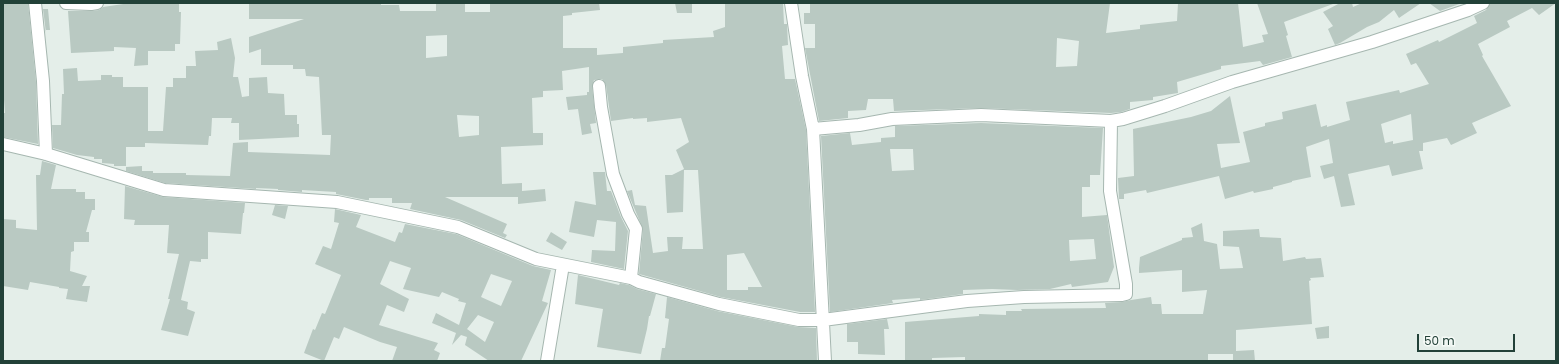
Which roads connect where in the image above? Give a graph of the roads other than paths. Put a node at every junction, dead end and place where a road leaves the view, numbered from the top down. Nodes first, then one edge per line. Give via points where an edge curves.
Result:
1 (35, 3) edge
2 (66, 3) edge
3 (97, 3) edge
4 (792, 3) edge
5 (1483, 3) edge
6 (598, 86) dead end
7 (1111, 121) junction
8 (813, 129) junction
9 (3, 144) edge
10 (46, 154) junction
11 (563, 265) junction
12 (631, 278) junction
13 (823, 320) junction
14 (547, 361) edge
15 (825, 361) edge

1 - 10 street via 43,81
2 - 3 street
4 - 8 street
5 - 7 street via 1372,42 1232,82 1165,106
6 - 12 street via 614,174 636,229
7 - 8 street via 981,115 892,119
7 - 13 street via 1110,191 1126,294 967,301
8 - 13 street
9 - 10 street
10 - 11 street via 164,190 337,202 458,227 536,259
11 - 12 street
11 - 14 street
12 - 13 street via 719,304 799,320
13 - 15 street

